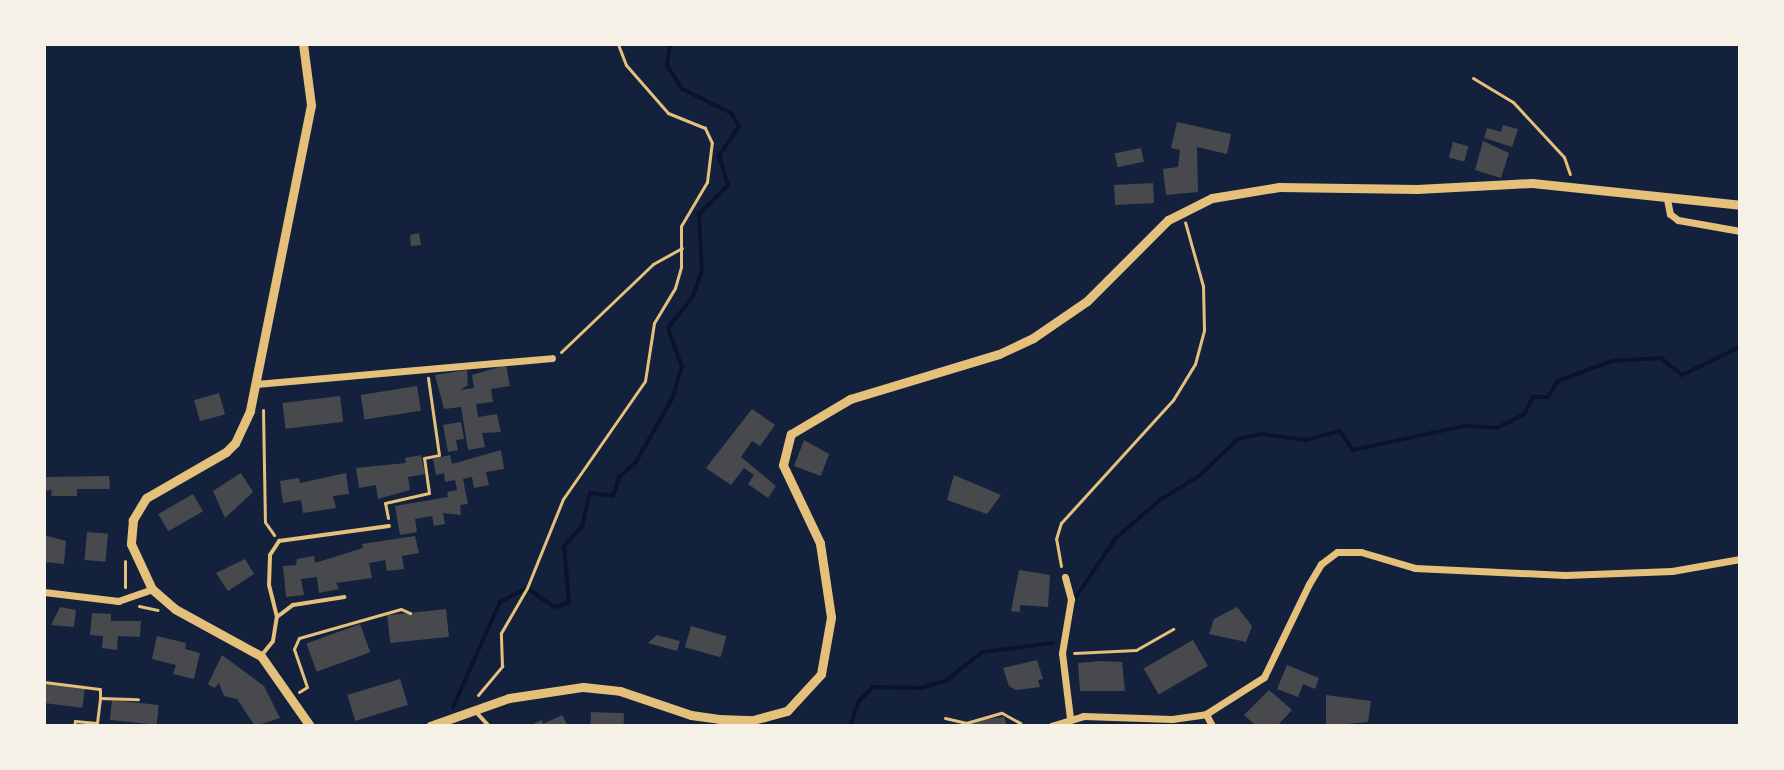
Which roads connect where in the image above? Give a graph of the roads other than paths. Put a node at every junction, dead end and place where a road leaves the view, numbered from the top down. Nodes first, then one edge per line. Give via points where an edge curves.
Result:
1 (303, 44) edge
2 (1667, 199) junction
3 (1740, 205) edge
4 (1740, 231) edge
5 (552, 358) road end
6 (256, 384) junction
7 (389, 526) dead end
8 (1740, 559) edge
9 (1065, 577) road end
10 (152, 589) junction
11 (44, 592) edge
12 (344, 597) dead end
13 (277, 617) junction
14 (261, 656) junction
15 (473, 709) junction
16 (1206, 714) junction
17 (1070, 718) junction
18 (310, 726) edge
19 (430, 726) edge
20 (489, 726) edge
21 (1051, 726) edge
22 (1212, 726) edge

1 - 6 street via 311,105
2 - 3 street
2 - 4 street via 1670,214 1678,220
2 - 15 street via 1570,184 1279,187 1238,191 1180,212 1087,301 1033,338 999,354 850,399 791,434 783,465 820,543 831,617 826,662 799,703 765,718 719,719 679,712 620,691 583,687
5 - 6 street
6 - 10 street via 235,443 159,488 136,513 131,544
7 - 13 lane via 279,541 270,555 269,585
8 - 16 street via 1672,571 1565,575 1415,568 1361,552 1337,552 1321,564 1309,584 1264,677
9 - 17 street via 1071,599 1062,653
10 - 11 street via 118,601
10 - 14 street via 175,609
12 - 13 lane via 293,605
13 - 14 lane via 273,641
14 - 18 street
15 - 19 street
15 - 20 lane
16 - 17 street
16 - 22 street
17 - 21 street

